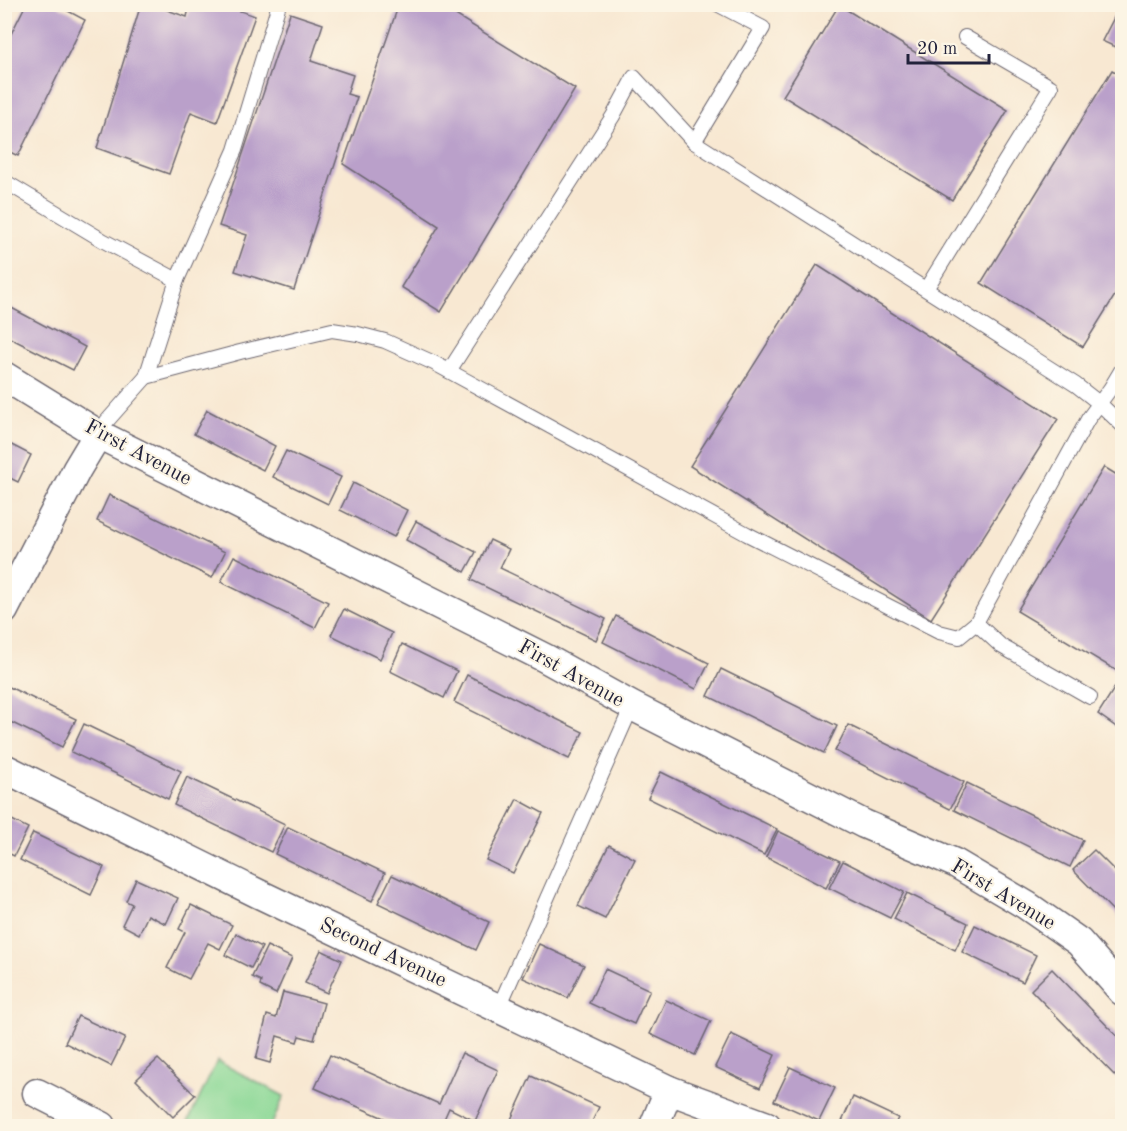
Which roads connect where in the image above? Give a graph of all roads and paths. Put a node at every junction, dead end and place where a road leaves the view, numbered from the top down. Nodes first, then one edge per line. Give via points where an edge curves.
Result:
1 (279, 4) edge
2 (717, 4) edge
3 (965, 37) dead end
4 (694, 142) junction
5 (4, 181) edge
6 (177, 280) junction
7 (926, 289) junction
8 (1122, 369) edge
9 (449, 371) junction
10 (4, 376) edge
11 (146, 378) junction
12 (1099, 403) junction
13 (1122, 425) edge
14 (98, 435) junction
15 (4, 610) edge
16 (976, 623) junction
17 (1090, 697) dead end
18 (632, 706) junction
19 (4, 768) edge
20 (1122, 991) edge
21 (499, 1007) junction
22 (669, 1090) junction
23 (37, 1093) dead end
24 (102, 1126) edge
25 (654, 1126) edge
26 (767, 1126) edge

1 - 6 lane via 235,150
2 - 4 lane via 763,28
3 - 7 lane via 1051,87
4 - 7 lane
4 - 9 lane via 634,78
5 - 6 lane
6 - 11 lane
7 - 12 lane
8 - 12 lane
9 - 11 lane via 385,341 332,330
9 - 16 lane via 747,534 939,632 959,637
10 - 14 street, First Avenue
11 - 14 lane
12 - 13 lane
12 - 16 lane
14 - 15 street
14 - 18 street, First Avenue via 545,658
16 - 17 lane via 1001,646
18 - 20 street, First Avenue via 864,824 955,863 1026,905 1078,942
18 - 21 lane
19 - 21 street, Second Avenue
21 - 22 street, Second Avenue
22 - 25 street
22 - 26 street, Second Avenue
23 - 24 street

